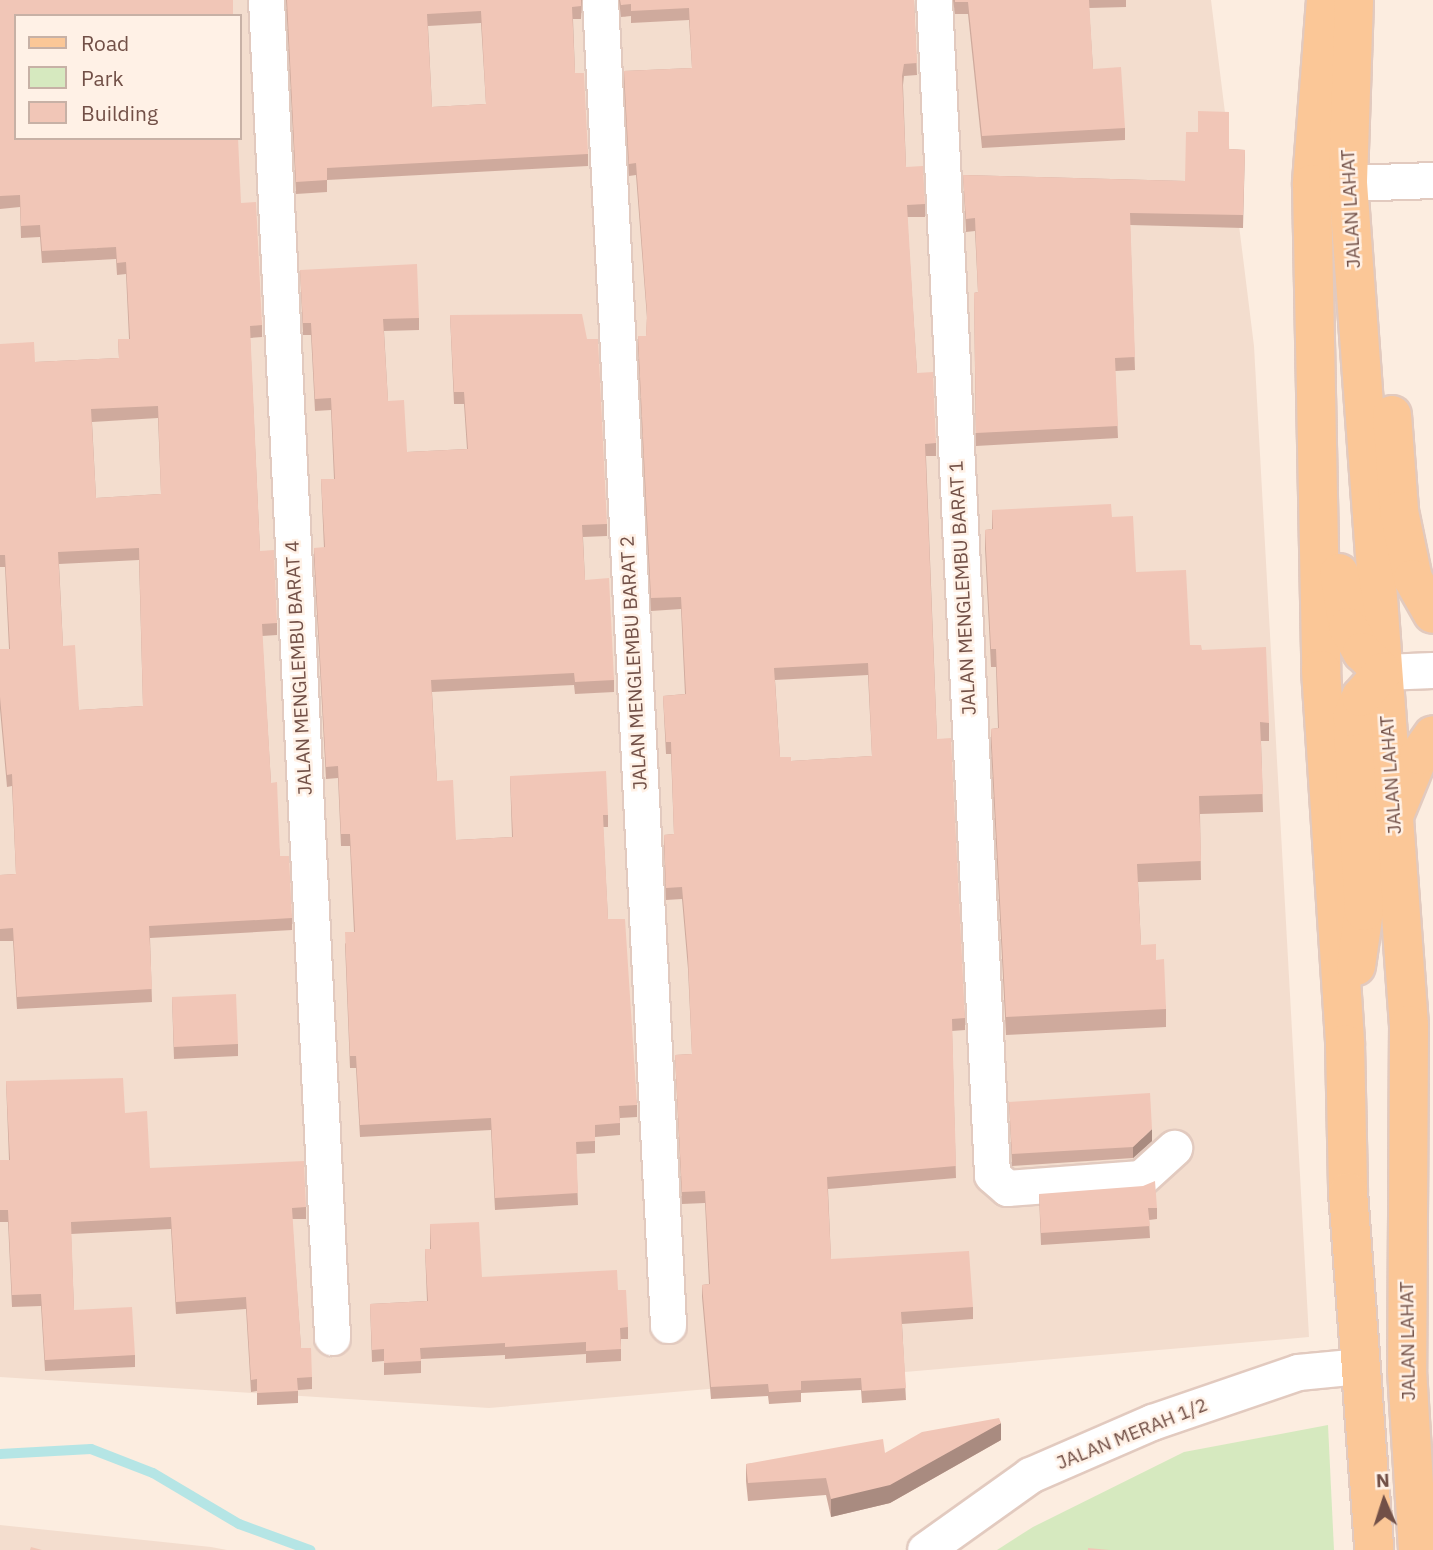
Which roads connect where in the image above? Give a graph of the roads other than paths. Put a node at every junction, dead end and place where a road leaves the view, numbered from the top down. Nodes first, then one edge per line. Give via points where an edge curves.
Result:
1 (266, 0) edge
2 (600, 0) edge
3 (934, 0) edge
4 (1326, 0) edge
5 (1354, 0) edge
6 (1433, 180) edge
7 (1330, 184) junction
8 (1314, 279) junction
9 (1433, 614) edge
10 (1433, 670) edge
11 (1384, 672) junction
12 (1433, 735) edge
13 (1394, 818) junction
14 (1409, 1025) junction
15 (1345, 1044) junction
16 (1174, 1149) dead end
17 (668, 1325) dead end
18 (332, 1337) dead end
19 (1359, 1366) junction
20 (925, 1550) edge
21 (1374, 1550) edge
22 (1400, 1550) edge
23 (1418, 1550) edge

1 - 18 street, JALAN MENGLEMBU BARAT 4
2 - 17 street, JALAN MENGLEMBU BARAT 2
3 - 16 street, JALAN MENGLEMBU BARAT 1 via 992,1175 1007,1188 1142,1178
4 - 7 main road, JALAN LAHAT
5 - 7 main road, JALAN LAHAT
6 - 7 street
7 - 8 main road, JALAN LAHAT
7 - 9 main road via 1379,307 1399,511 1413,579
7 - 11 main road, JALAN LAHAT
8 - 11 main road via 1341,594 1348,627 1362,652
8 - 15 main road, JALAN LAHAT via 1321,670
10 - 11 street
11 - 13 main road, JALAN LAHAT
11 - 15 main road via 1361,697 1353,717 1364,911
12 - 13 main road via 1419,755
13 - 14 main road, JALAN LAHAT
14 - 19 main road via 1388,1150 1382,1324 1378,1346
14 - 23 main road, JALAN LAHAT via 1407,1370
15 - 19 main road, JALAN LAHAT
19 - 20 street, JALAN MERAH 1/2 via 1298,1372 1140,1427 1030,1475
19 - 21 main road, JALAN LAHAT
19 - 22 main road via 1374,1389 1387,1429

